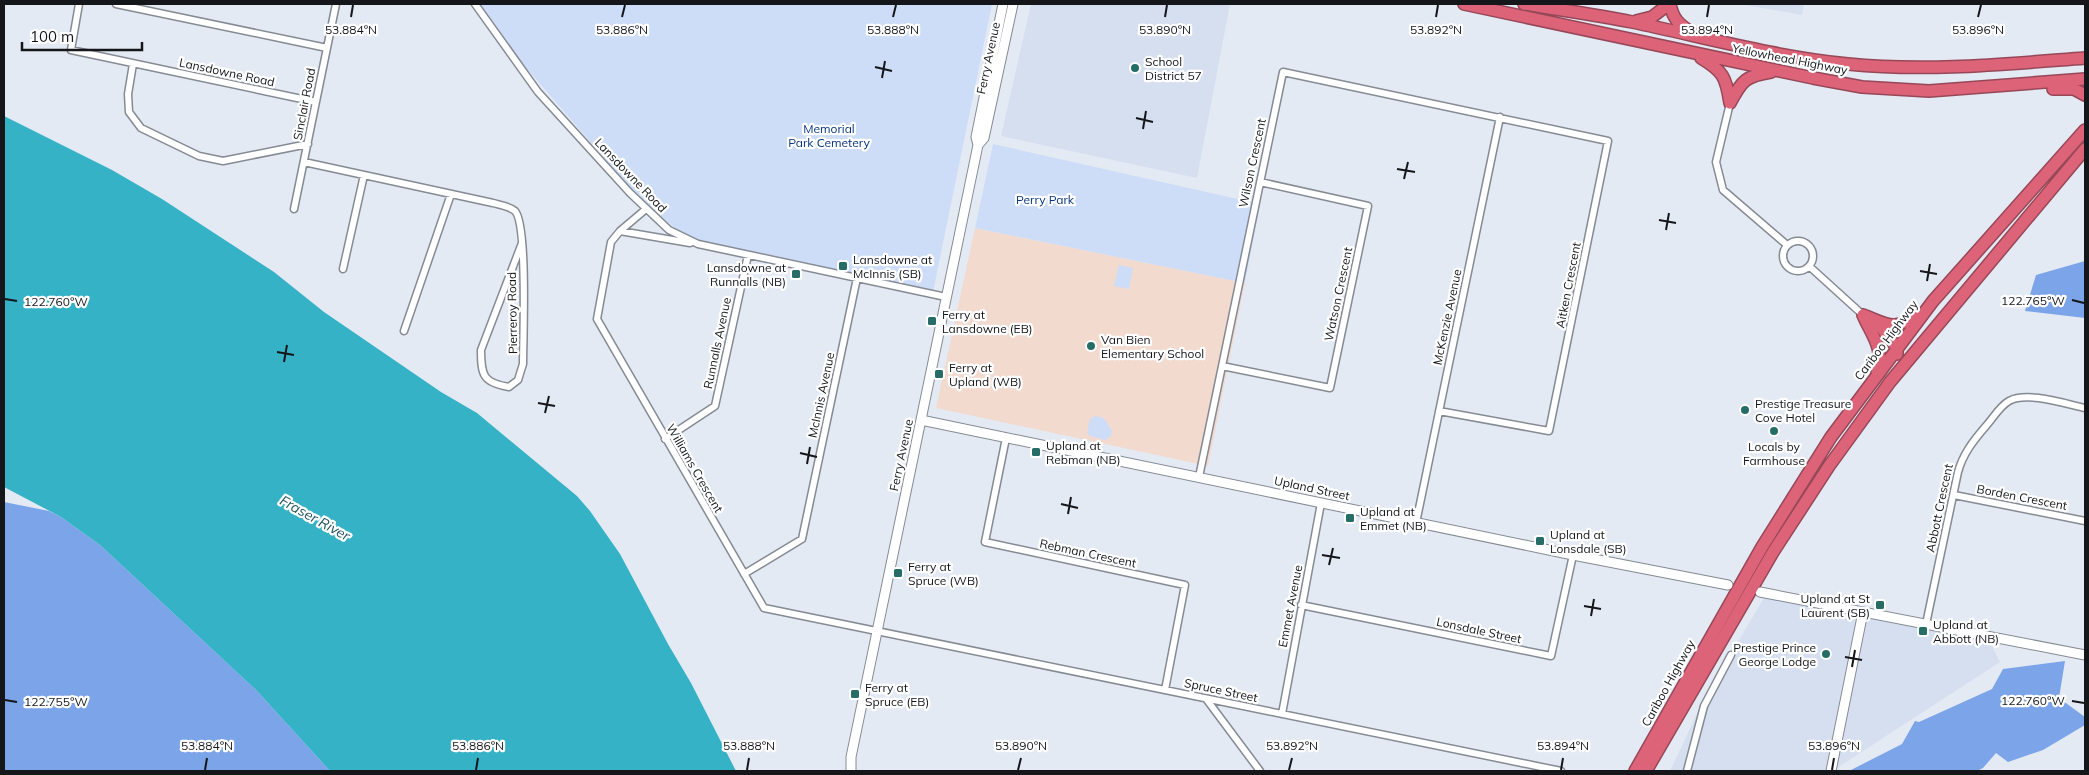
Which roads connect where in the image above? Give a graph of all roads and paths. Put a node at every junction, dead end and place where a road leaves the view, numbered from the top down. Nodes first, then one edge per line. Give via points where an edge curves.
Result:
1 (79, 4) edge
2 (116, 4) edge
3 (336, 4) edge
4 (475, 4) edge
5 (1003, 4) edge
6 (1013, 4) edge
7 (1464, 4) edge
8 (1524, 4) edge
9 (1669, 4) edge
10 (1632, 22) junction
11 (1701, 37) junction
12 (327, 48) junction
13 (1693, 53) junction
14 (2085, 58) edge
15 (134, 64) junction
16 (1778, 71) junction
17 (2085, 80) edge
18 (1979, 89) junction
19 (2085, 95) edge
20 (316, 102) junction
21 (1730, 103) junction
22 (1500, 116) junction
23 (2085, 130) edge
24 (308, 144) junction
25 (978, 145) junction
26 (2085, 149) edge
27 (304, 162) junction
28 (364, 175) junction
29 (1260, 182) junction
30 (451, 194) junction
31 (294, 209) dead end
32 (646, 210) junction
33 (620, 231) junction
34 (522, 242) junction
35 (698, 244) junction
36 (1787, 245) junction
37 (748, 255) junction
38 (1809, 266) junction
39 (343, 269) dead end
40 (857, 278) junction
41 (946, 297) junction
42 (1933, 301) junction
43 (1863, 315) junction
44 (1877, 322) junction
45 (404, 331) dead end
46 (1897, 348) junction
47 (1222, 366) junction
48 (1874, 378) junction
49 (1890, 382) junction
50 (2085, 408) edge
51 (1439, 411) junction
52 (921, 420) junction
53 (1006, 438) junction
54 (665, 439) junction
55 (1199, 477) junction
56 (1954, 495) junction
57 (1321, 503) junction
58 (2085, 521) edge
59 (1416, 522) junction
60 (1573, 555) junction
61 (744, 574) junction
62 (1728, 585) dead end
63 (1760, 592) dead end
64 (1301, 605) junction
65 (1863, 612) junction
66 (1926, 624) junction
67 (877, 630) junction
68 (2085, 654) edge
69 (1731, 655) dead end
70 (1164, 690) junction
71 (1207, 700) junction
72 (1282, 714) junction
73 (1657, 751) junction
74 (851, 771) edge
75 (1260, 771) edge
76 (1561, 771) edge
77 (1634, 771) edge
78 (1646, 771) edge
79 (1655, 771) edge
80 (1687, 771) edge
81 (1832, 771) edge

1 - 15 street, Lansdowne Road via 71,50
2 - 12 street
3 - 12 street, Sinclair Road
4 - 32 street, Lansdowne Road via 538,92
5 - 25 street, Ferry Avenue via 976,137
6 - 25 street, Ferry Avenue via 984,138
7 - 13 highway, Yellowhead Highway
8 - 10 highway, Yellowhead Highway
9 - 10 highway via 1652,17
9 - 11 highway via 1678,24
10 - 11 highway, Yellowhead Highway
11 - 14 highway, Yellowhead Highway via 1788,56 1886,67 1945,68
12 - 20 street, Sinclair Road
13 - 16 highway, Yellowhead Highway
13 - 21 highway via 1722,73
15 - 20 street, Lansdowne Road
15 - 24 street via 128,94 129,112 140,128 199,156 223,161
16 - 18 highway, Yellowhead Highway via 1837,83 1899,90
16 - 21 highway via 1757,74 1743,81
17 - 18 highway, Yellowhead Highway
18 - 19 highway via 2074,89
20 - 24 street, Sinclair Road
21 - 36 street via 1716,162 1724,190
22 - 29 street, Wilson Crescent via 1283,72
22 - 51 street, McKenzie Avenue
22 - 51 street, Aitken Crescent via 1608,141 1549,432
23 - 42 highway, Cariboo Highway
24 - 27 street, Sinclair Road
25 - 41 street, Ferry Avenue
26 - 49 highway, Cariboo Highway
27 - 28 street, Pierreroy Road
27 - 31 street, Sinclair Road
28 - 30 street, Pierreroy Road
28 - 39 street
29 - 47 street, Wilson Crescent
29 - 47 street, Watson Crescent via 1368,206 1330,388
30 - 34 street, Pierreroy Road via 515,211 520,220
30 - 45 street
32 - 33 street, Williams Crescent
32 - 35 street, Lansdowne Road via 669,230
33 - 35 street
33 - 54 street, Williams Crescent via 612,242 597,319
34 - 34 street, Pierreroy Road via 481,350 481,369 487,380 509,387 518,380 523,364
35 - 37 street, Lansdowne Road
36 - 38 street via 1783,256 1788,268 1799,271
36 - 38 street via 1798,240 1808,243 1814,255
37 - 40 street, Lansdowne Road
37 - 54 street, Runnalls Avenue via 715,406
38 - 43 street
40 - 41 street, Lansdowne Road
40 - 61 street, McInnis Avenue via 802,539
41 - 52 street, Ferry Avenue
42 - 44 highway via 1907,322 1896,326
42 - 46 highway, Cariboo Highway
43 - 44 highway
43 - 48 highway via 1879,347 1880,364
44 - 46 highway
46 - 48 highway, Cariboo Highway
46 - 49 highway
47 - 55 street, Wilson Crescent
48 - 77 highway, Cariboo Highway via 1831,437 1762,547
49 - 73 highway, Cariboo Highway via 1829,466 1773,552
50 - 56 street, Abbott Crescent via 2032,398 2010,400 1965,452
51 - 59 street, McKenzie Avenue
52 - 53 street, Upland Street
52 - 67 street, Ferry Avenue
53 - 55 street, Upland Street
53 - 70 street, Rebman Crescent via 986,542 1185,585
54 - 61 street, Williams Crescent
55 - 57 street, Upland Street
56 - 58 street, Borden Crescent
56 - 66 street, Abbott Crescent
57 - 59 street, Upland Street
57 - 64 street, Emmet Avenue
59 - 60 street, Upland Street
60 - 62 street, Upland Street
60 - 64 street, Lonsdale Street via 1551,656
61 - 67 street, Williams Crescent via 764,608
63 - 65 street
64 - 72 street, Emmet Avenue
65 - 66 street
65 - 81 street
66 - 68 street
67 - 70 street, Spruce Street
67 - 74 street, Ferry Avenue via 851,757
69 - 80 street via 1704,706
70 - 71 street, Spruce Street
71 - 72 street, Spruce Street
71 - 75 street
72 - 76 street, Spruce Street
73 - 78 highway, Cariboo Highway
73 - 79 highway

